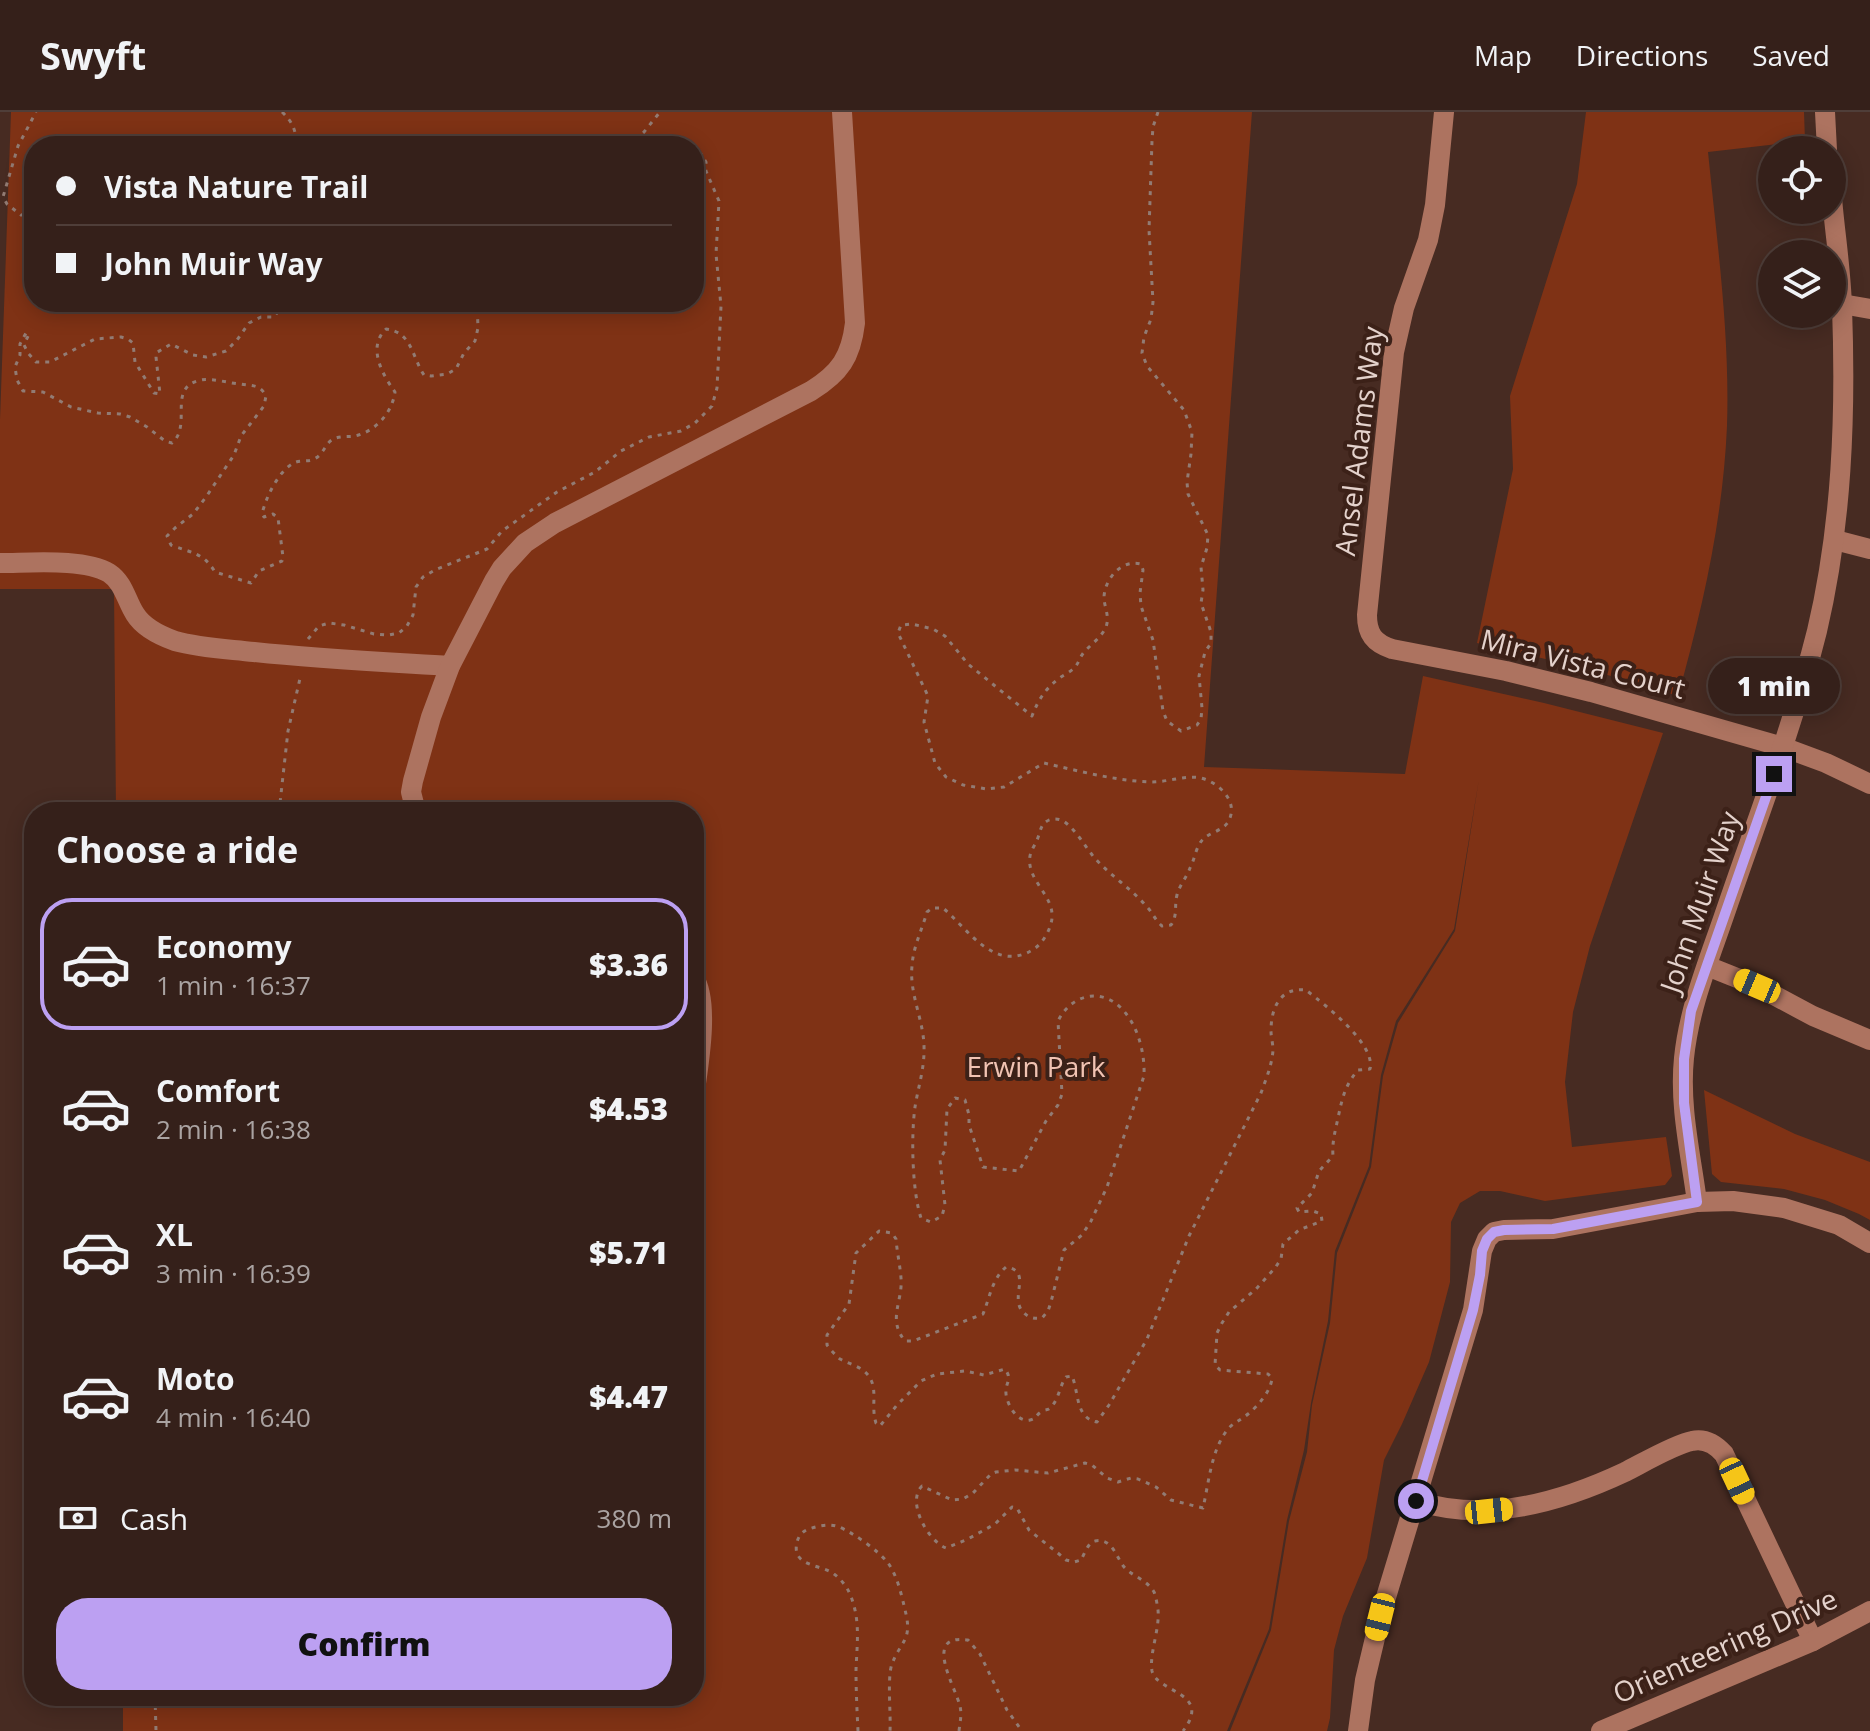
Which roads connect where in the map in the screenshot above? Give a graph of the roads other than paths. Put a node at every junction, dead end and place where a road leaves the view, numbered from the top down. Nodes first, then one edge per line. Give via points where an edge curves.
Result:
1 (842, 112) edge
2 (1444, 112) edge
3 (1825, 112) edge
4 (1826, 136) edge
5 (1846, 305) edge
6 (1870, 309) edge
7 (1842, 328) edge
8 (1835, 540) junction
9 (1870, 549) edge
10 (0, 563) edge
11 (1371, 637) joint
12 (450, 666) junction
13 (1783, 747) junction
14 (1870, 784) edge
15 (414, 802) edge
16 (1707, 966) junction
17 (1870, 1040) edge
18 (1697, 1202) junction
19 (1870, 1243) edge
20 (1416, 1501) junction
21 (1870, 1611) edge
22 (1813, 1641) junction
23 (1358, 1731) edge
24 (1601, 1731) edge

1 - 12 street via 855,323 844,362 811,391 525,543 502,568
2 - 11 street, Ansel Adams Way via 1428,240 1394,352 1367,615
3 - 4 street
5 - 6 street
7 - 8 street, John Muir Way
8 - 9 street
8 - 13 street, John Muir Way via 1817,631
10 - 12 street via 98,568 116,579 141,622 159,635 190,644
11 - 13 street, Mira Vista Court via 1392,649 1591,692
12 - 15 street via 413,781
13 - 14 street, Mira Vista Court
13 - 16 street, John Muir Way
16 - 17 street
16 - 18 street, John Muir Way via 1691,1011 1684,1059
18 - 19 street via 1784,1208 1839,1225
18 - 20 street via 1553,1229 1504,1230 1487,1239 1473,1310
20 - 22 street via 1452,1509 1526,1507 1601,1483 1690,1441 1709,1443 1724,1454
20 - 23 street via 1380,1617
21 - 22 street, Orienteering Drive
22 - 24 street, Orienteering Drive

